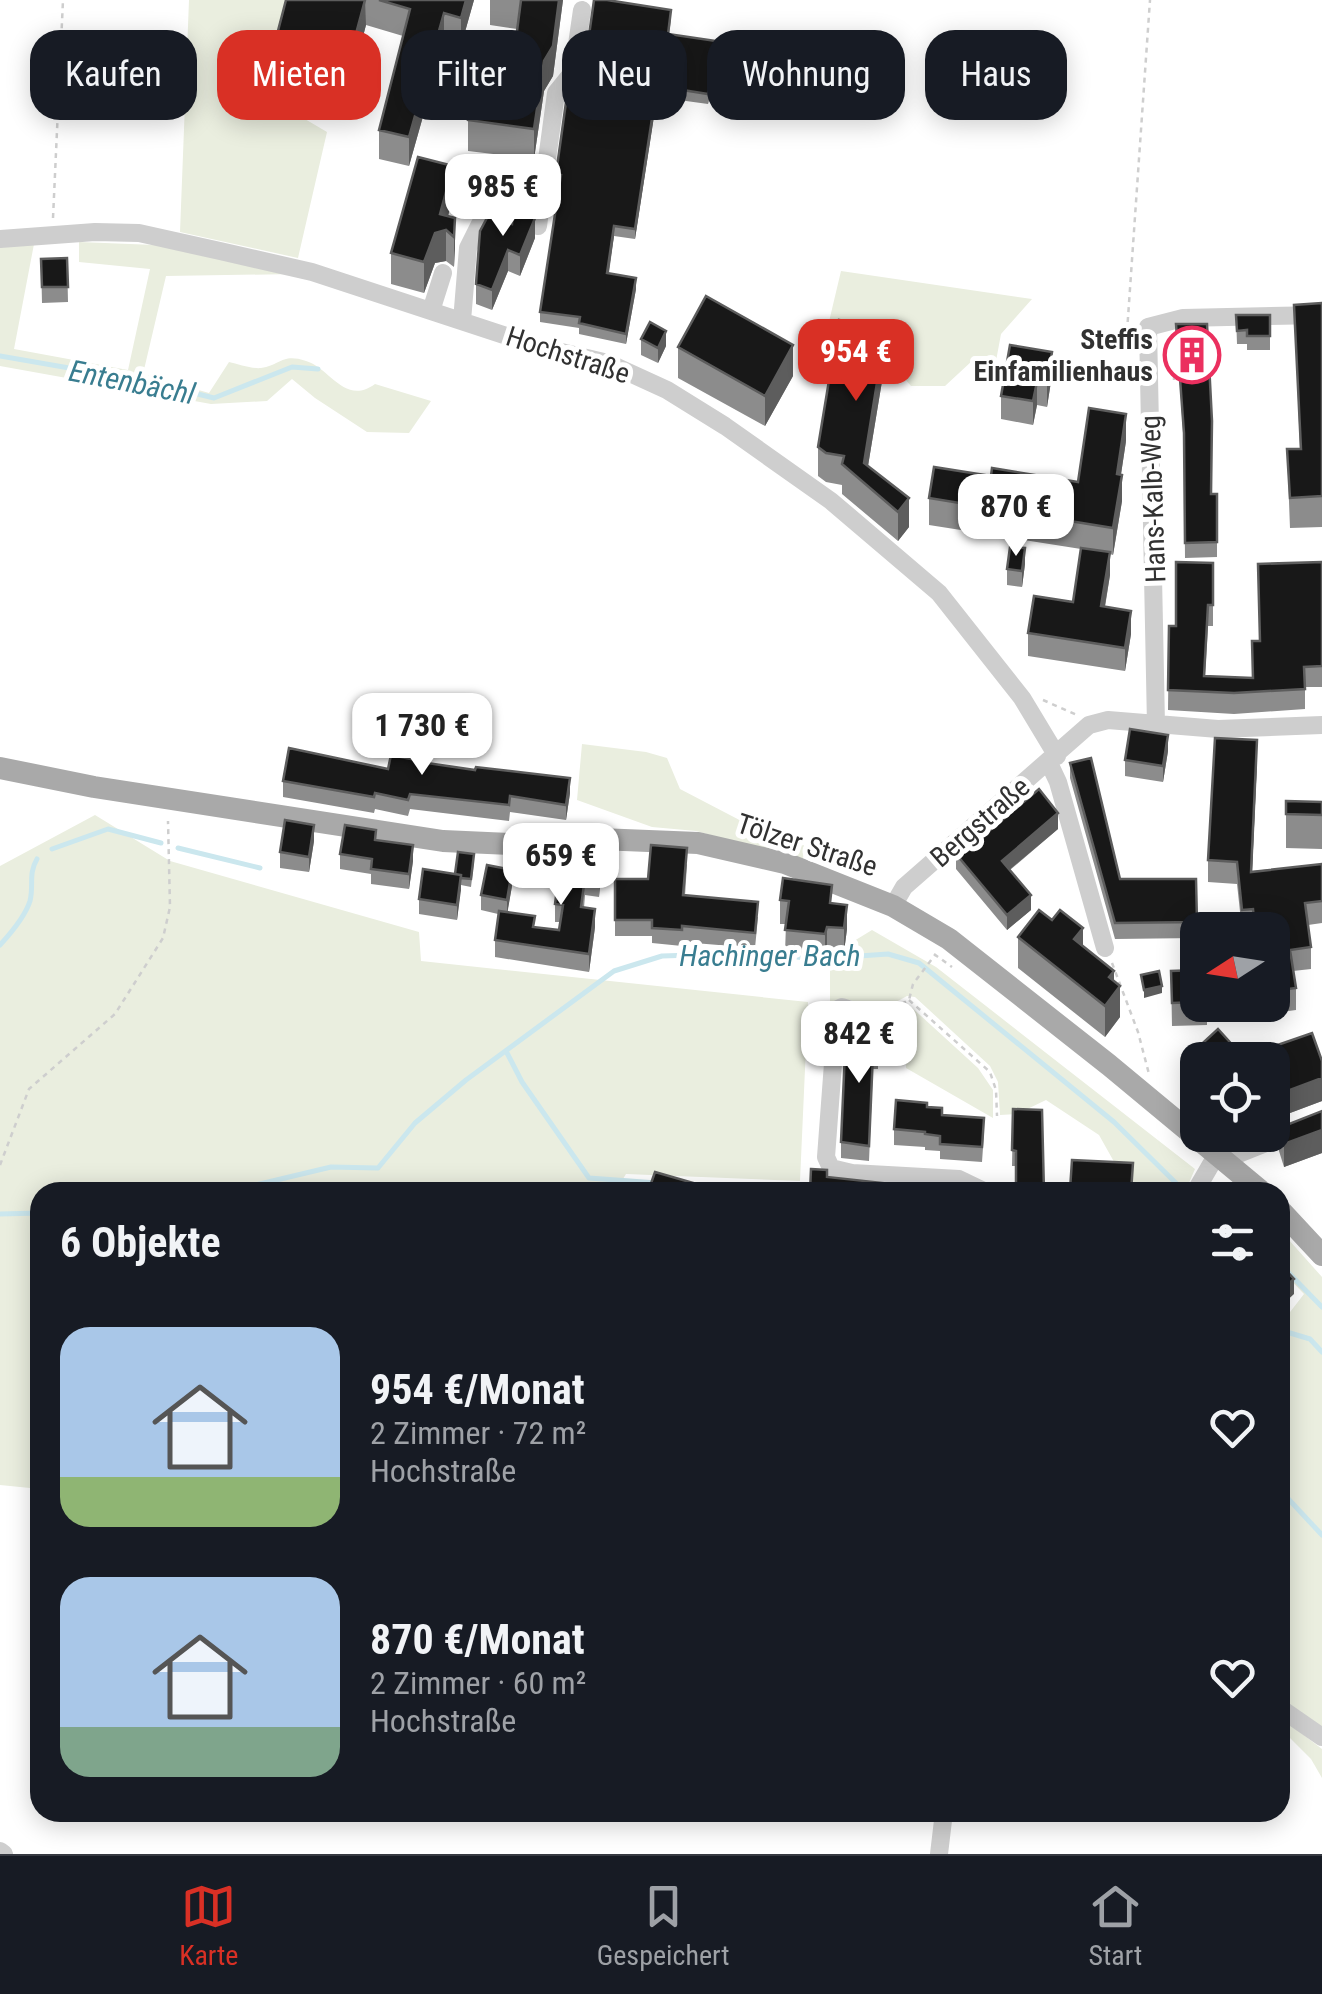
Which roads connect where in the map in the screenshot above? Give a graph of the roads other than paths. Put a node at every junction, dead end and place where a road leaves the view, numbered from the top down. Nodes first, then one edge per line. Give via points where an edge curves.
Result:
1 (582, 10) dead end
2 (508, 222) edge
3 (538, 226) edge
4 (0, 239) edge
5 (443, 273) dead end
6 (431, 311) junction
7 (1322, 316) edge
8 (462, 321) junction
9 (1156, 725) junction
10 (1322, 725) edge
11 (1059, 754) junction
12 (0, 768) edge
13 (894, 906) junction
14 (1105, 948) dead end
15 (834, 1050) junction
16 (1322, 1120) edge
17 (1224, 1160) junction
18 (964, 1182) edge
19 (1203, 1182) edge
20 (1250, 1182) edge
21 (1290, 1221) edge
22 (1322, 1255) edge
23 (1290, 1715) edge
24 (1322, 1737) edge
25 (943, 1822) edge
26 (938, 1854) edge

1 - 3 street via 573,72 556,93
2 - 8 street via 480,224 468,248
4 - 6 street, Hochstraße via 140,233 312,272
5 - 6 street
6 - 8 street, Hochstraße
7 - 9 street, Hans-Kalb-Weg via 1184,318 1148,327
8 - 11 street, Hochstraße via 608,363 667,390 832,501 940,593
9 - 10 street, Bergstraße
9 - 11 street, Bergstraße via 1108,720 1089,726
11 - 13 street, Bergstraße via 904,888
11 - 14 street, Hochstraße via 1058,782
12 - 13 main road, Tölzer Straße via 443,842 698,843 785,863
13 - 17 main road, Tölzer Straße via 949,939
15 - 15 street via 859,1024 852,1010 830,1013
15 - 18 street via 826,1157 831,1168
16 - 17 street
17 - 19 street
17 - 20 main road, Tölzer Straße
21 - 22 main road
23 - 24 street
25 - 26 street

